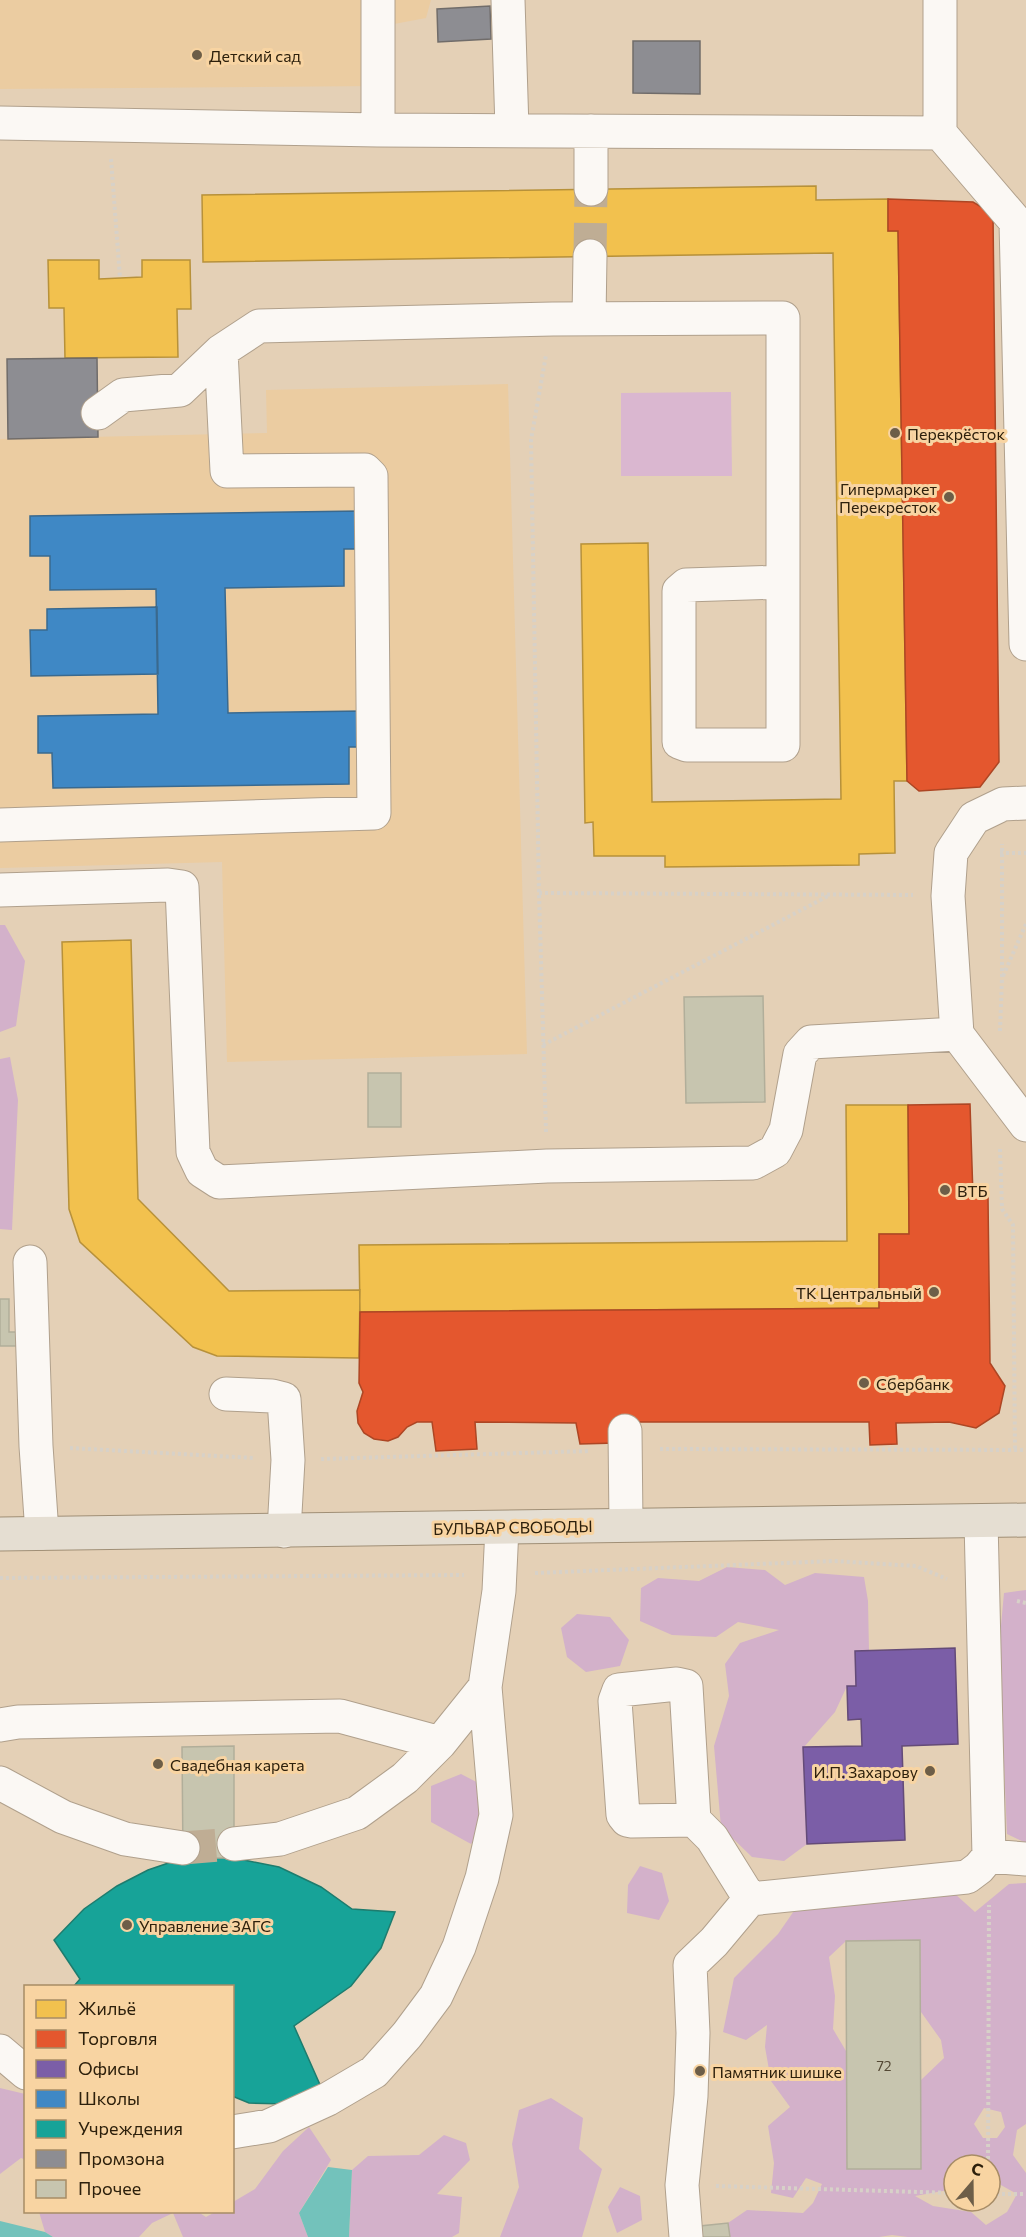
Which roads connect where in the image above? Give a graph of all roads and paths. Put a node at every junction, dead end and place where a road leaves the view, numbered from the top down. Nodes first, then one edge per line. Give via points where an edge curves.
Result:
1 (378, 0) edge
2 (508, 0) edge
3 (940, 0) edge
4 (0, 123) edge
5 (108, 124) junction
6 (512, 129) junction
7 (378, 130) junction
8 (591, 131) junction
9 (940, 133) junction
10 (591, 189) tunnel mouth
11 (1021, 224) edge
12 (590, 256) tunnel mouth
13 (120, 278) dead end
14 (589, 318) junction
15 (552, 319) junction
16 (221, 351) junction
17 (98, 413) dead end
18 (783, 582) junction
19 (1026, 644) edge
20 (1026, 803) edge
21 (0, 825) edge
22 (0, 890) edge
23 (539, 893) junction
24 (831, 895) junction
25 (948, 896) junction
26 (1026, 924) edge
27 (1002, 978) dead end
28 (957, 1034) junction
29 (543, 1045) junction
30 (1026, 1125) edge
31 (547, 1166) junction
32 (30, 1262) dead end
33 (225, 1394) dead end
34 (625, 1440) junction
35 (36, 1446) junction
36 (1026, 1450) edge
37 (288, 1460) junction
38 (1026, 1520) edge
39 (981, 1521) junction
40 (626, 1524) junction
41 (502, 1528) junction
42 (284, 1531) junction
43 (42, 1533) junction
44 (0, 1534) edge
45 (485, 1687) junction
46 (0, 1725) edge
47 (440, 1743) junction
48 (0, 1783) edge
49 (694, 1820) dead end
50 (234, 1844) tunnel mouth
51 (183, 1848) tunnel mouth
52 (989, 1856) junction
53 (1026, 1859) edge
54 (750, 1899) junction
55 (0, 2050) edge
56 (24, 2071) edge
57 (234, 2132) edge
58 (988, 2153) edge
59 (682, 2185) junction
60 (942, 2193) edge
61 (1002, 2194) edge
62 (1026, 2194) edge
63 (686, 2237) edge

1 - 7 street
2 - 6 street
3 - 9 street
4 - 5 street
5 - 7 street
5 - 13 path
6 - 7 street
6 - 8 street
8 - 9 street
8 - 10 street
9 - 11 street
11 - 19 street
12 - 14 street
14 - 15 street
14 - 18 street via 783,318
15 - 16 street via 259,326
15 - 23 path via 531,440
16 - 17 street via 180,390 123,395
16 - 21 street via 227,471 365,470 371,476 374,813
18 - 18 street via 783,745 679,742 679,591 686,585
20 - 25 street via 1003,804 974,818 951,853
22 - 31 street via 182,887 193,1152 202,1171 219,1182
23 - 24 path
23 - 29 path
24 - 25 path
24 - 29 path
25 - 28 street
26 - 27 path
28 - 30 street
28 - 31 street via 811,1041 800,1054 786,1130 775,1151 753,1163
29 - 31 path
32 - 35 street
33 - 37 street via 284,1399
34 - 36 path
34 - 37 path
34 - 40 street
35 - 37 path
35 - 43 street
37 - 42 street
38 - 39 main road, БУЛЬВАР СВОБОДЫ
39 - 40 main road, БУЛЬВАР СВОБОДЫ
39 - 52 street
40 - 41 main road, БУЛЬВАР СВОБОДЫ
41 - 42 main road, БУЛЬВАР СВОБОДЫ
41 - 45 street via 499,1591
42 - 43 main road, БУЛЬВАР СВОБОДЫ
43 - 44 main road, БУЛЬВАР СВОБОДЫ
45 - 47 street
45 - 57 street via 496,1815 482,1878 459,1947 436,1996 374,2072 269,2126
46 - 47 street via 340,1716
47 - 50 street via 405,1778 357,1813 280,1839
48 - 51 street via 63,1818 125,1839
49 - 54 street via 712,1838
52 - 53 street
52 - 54 street via 967,1877
52 - 58 path
54 - 59 street via 690,1965 692,2096
55 - 56 street
59 - 60 path
59 - 63 street
61 - 62 path

